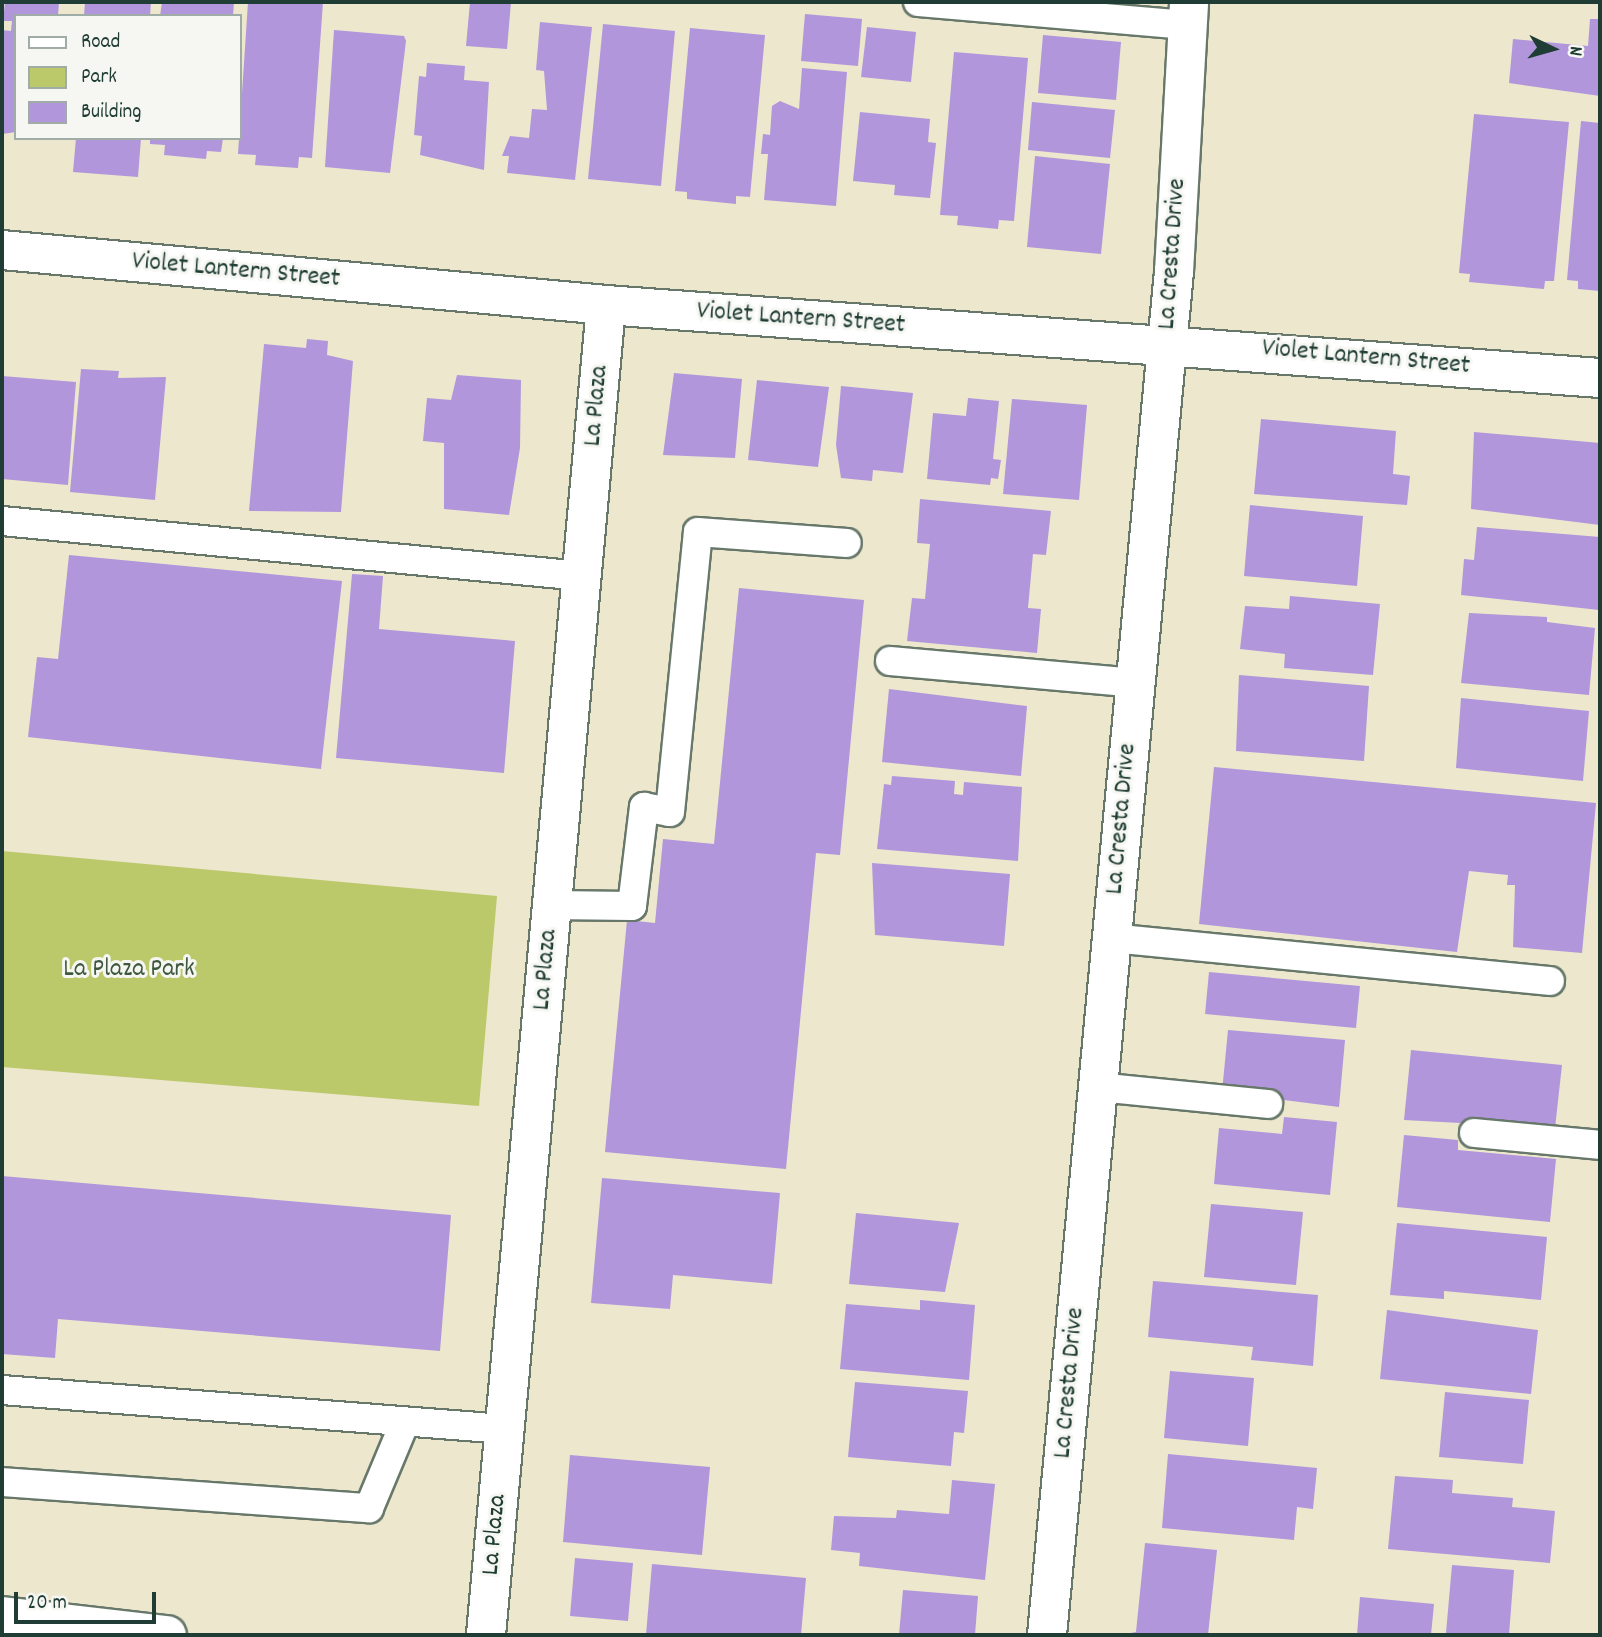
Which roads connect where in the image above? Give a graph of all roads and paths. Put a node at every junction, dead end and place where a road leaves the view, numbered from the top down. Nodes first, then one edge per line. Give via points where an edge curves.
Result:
1 (918, 2) edge
2 (1188, 13) edge
3 (2, 250) edge
4 (607, 305) junction
5 (1166, 343) junction
6 (1600, 378) edge
7 (2, 521) edge
8 (847, 543) dead end
9 (582, 576) junction
10 (890, 661) dead end
11 (1135, 684) junction
12 (552, 905) junction
13 (1111, 938) junction
14 (1550, 981) dead end
15 (1098, 1087) junction
16 (1268, 1104) dead end
17 (1474, 1133) dead end
18 (1600, 1145) edge
19 (2, 1390) edge
20 (405, 1422) junction
21 (504, 1429) junction
22 (2, 1482) edge
23 (2, 1616) edge
24 (167, 1635) edge
25 (486, 1635) edge
26 (1047, 1635) edge

1 - 2 lane
2 - 5 street, La Cresta Drive
3 - 4 street, Violet Lantern Street
4 - 5 street, Violet Lantern Street
4 - 9 street, La Plaza
5 - 6 street, Violet Lantern Street
5 - 11 street, La Cresta Drive
7 - 9 lane
8 - 12 lane via 698,532 670,812 644,807 632,906
9 - 12 street, La Plaza
10 - 11 lane
11 - 13 street, La Cresta Drive
12 - 21 street, La Plaza
13 - 14 lane
13 - 15 street, La Cresta Drive
15 - 16 lane
15 - 26 street, La Cresta Drive
17 - 18 lane
19 - 20 lane
20 - 21 lane
20 - 22 lane via 369,1508
21 - 25 street, La Plaza
23 - 24 street

